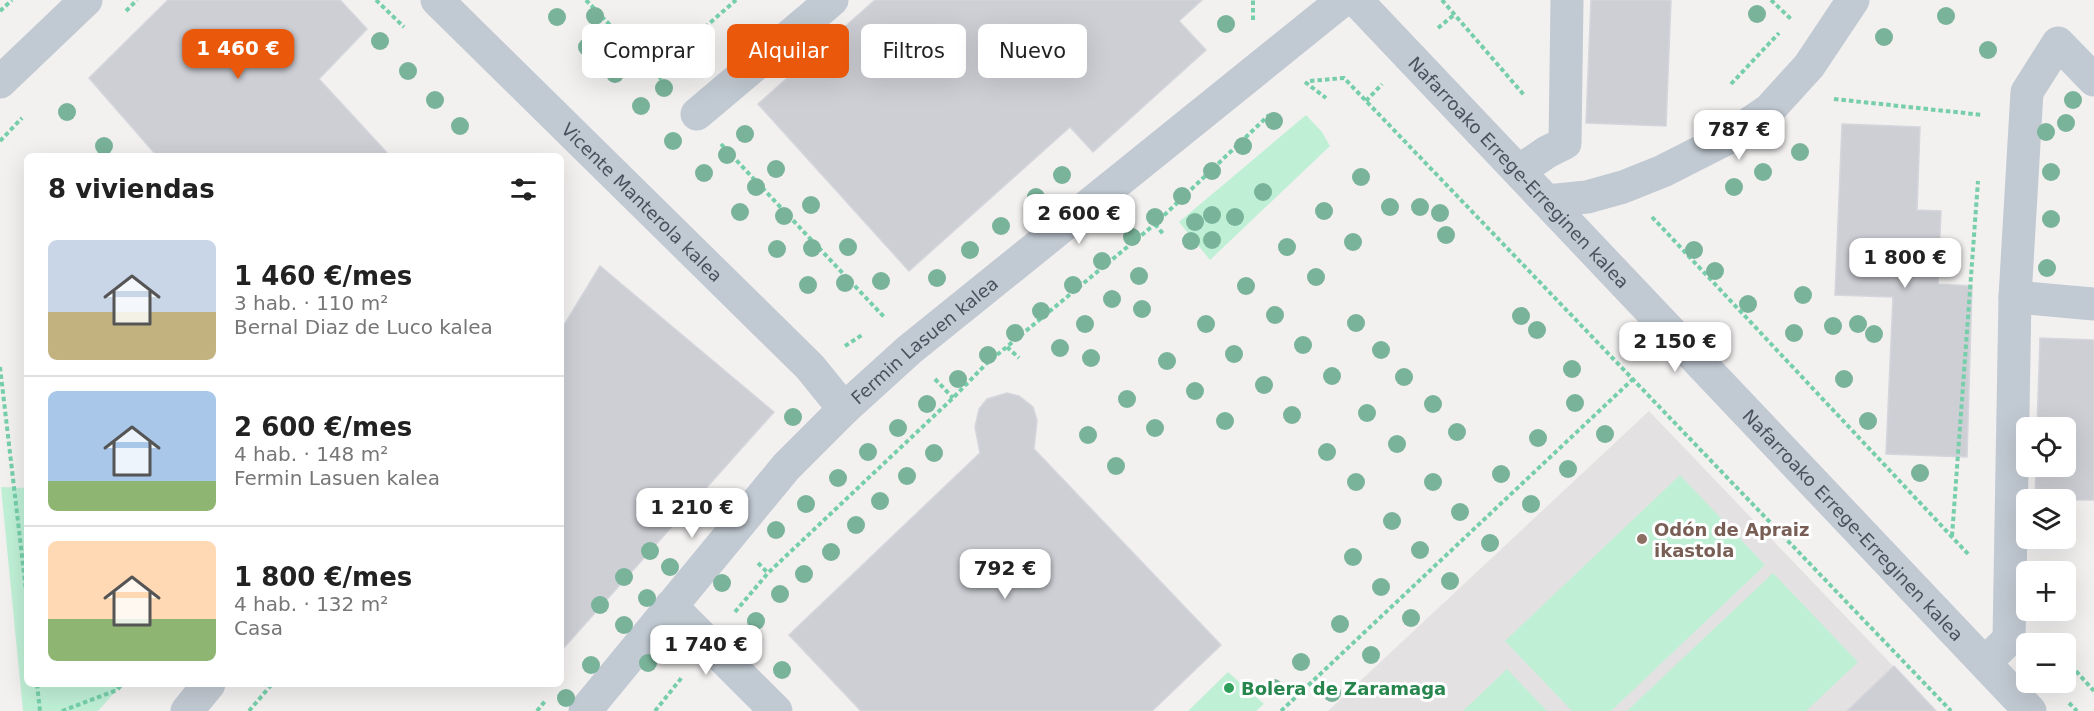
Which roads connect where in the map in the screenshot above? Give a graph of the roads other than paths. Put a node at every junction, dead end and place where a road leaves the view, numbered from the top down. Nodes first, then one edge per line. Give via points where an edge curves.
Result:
1 (86, 0) edge
2 (437, 0) edge
3 (832, 0) edge
4 (1567, 0) edge
5 (1853, 0) edge
6 (1362, 3) edge
7 (2094, 80) edge
8 (0, 81) edge
9 (697, 114) road end
10 (1519, 171) junction
11 (1547, 201) junction
12 (2015, 297) junction
13 (2094, 304) edge
14 (844, 409) junction
15 (671, 606) junction
16 (1985, 663) junction
17 (207, 687) edge
18 (187, 711) edge
19 (585, 711) edge
20 (776, 711) edge
21 (2030, 711) edge

1 - 8 street
2 - 14 street, Vicente Manterola kalea via 810,367
3 - 9 street
4 - 10 street via 1565,143
5 - 11 street via 1809,66 1769,110 1728,138 1664,171 1623,186 1587,197
6 - 10 street, Nafarroako Errege-Erreginen kalea
6 - 14 street, Fermin Lasuen kalea via 1277,53 909,350
7 - 12 street via 2058,44 2027,92
10 - 11 street, Nafarroako Errege-Erreginen kalea
11 - 16 street, Nafarroako Errege-Erreginen kalea
12 - 13 street
12 - 16 street via 2009,639
14 - 15 street, Fermin Lasuen kalea via 786,467
15 - 19 street, Fermin Lasuen kalea
15 - 20 street
16 - 21 street, Nafarroako Errege-Erreginen kalea
17 - 18 street

